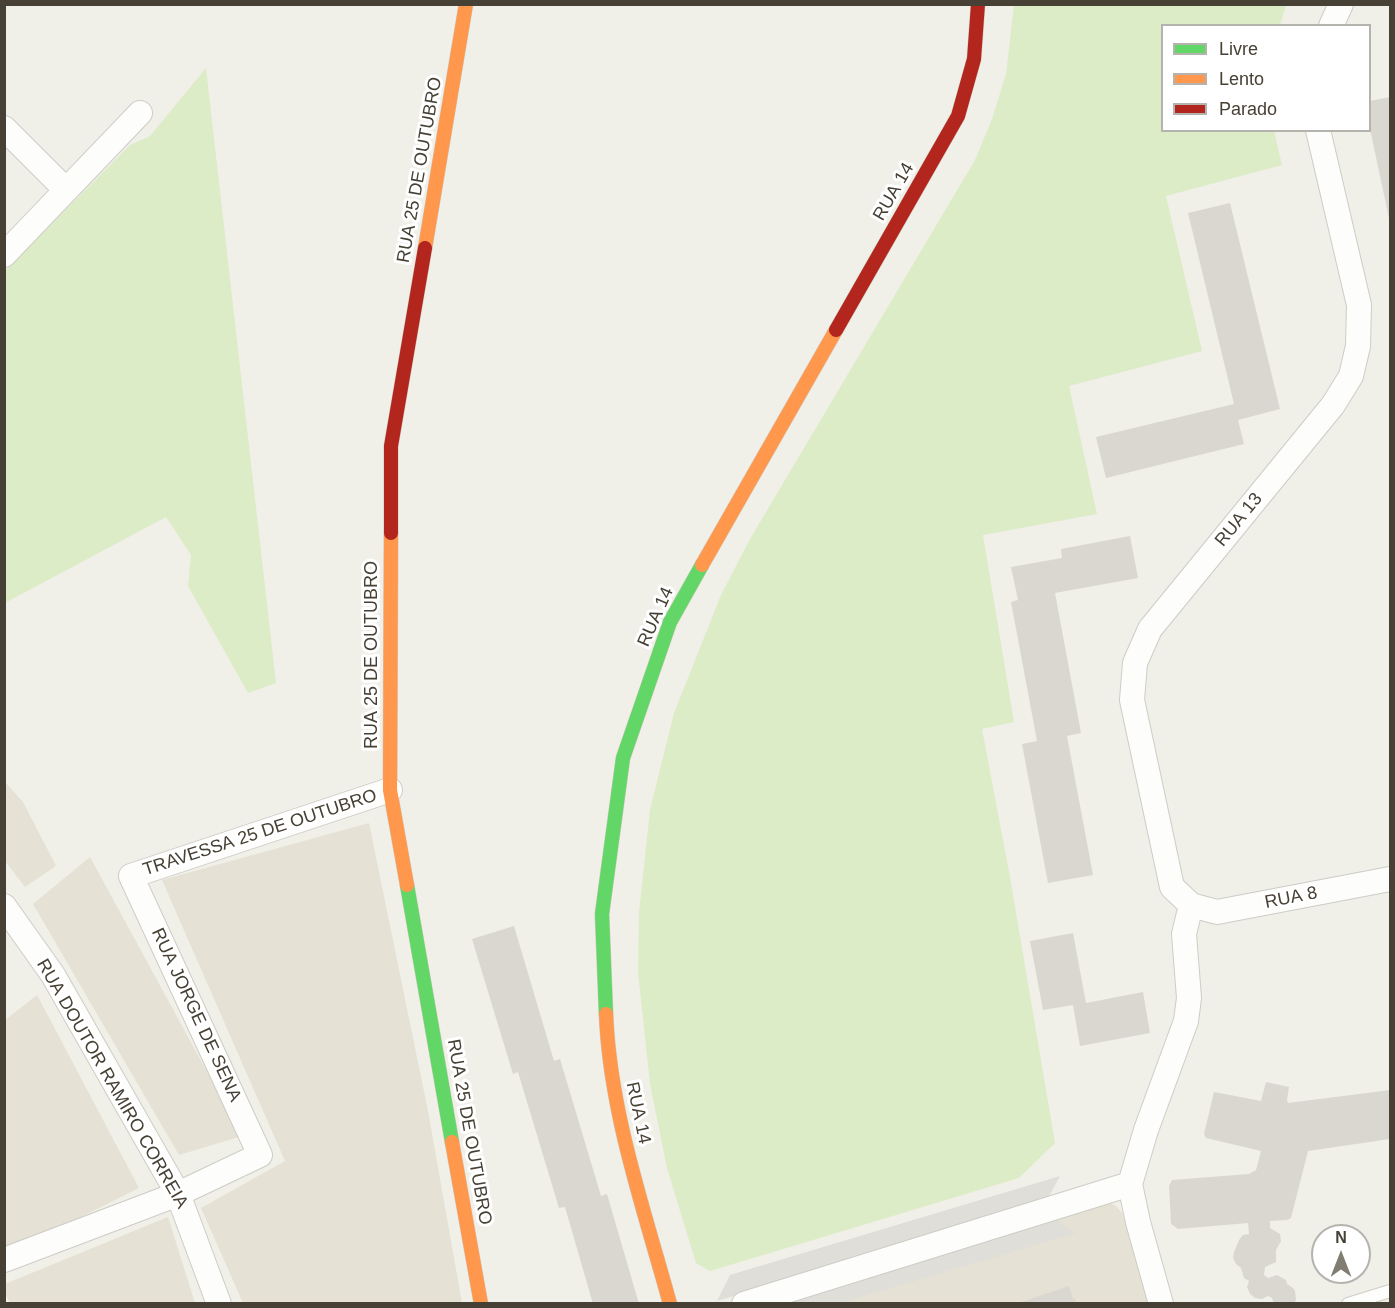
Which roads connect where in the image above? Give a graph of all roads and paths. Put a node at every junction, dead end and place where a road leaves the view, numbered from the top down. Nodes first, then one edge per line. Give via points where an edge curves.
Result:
1 (466, 4) edge
2 (978, 4) edge
3 (1341, 4) edge
4 (1332, 24) edge
5 (140, 113) dead end
6 (4, 128) edge
7 (1318, 132) edge
8 (66, 190) junction
9 (4, 255) edge
10 (390, 790) junction
11 (131, 876) joint
12 (1390, 879) edge
13 (1191, 905) junction
14 (4, 906) edge
15 (1130, 1184) junction
16 (178, 1194) junction
17 (4, 1260) edge
18 (1390, 1291) edge
19 (219, 1304) edge
20 (481, 1304) edge
21 (670, 1304) edge
22 (744, 1304) edge
23 (1161, 1304) edge
24 (1348, 1304) edge

1 - 10 street, RUA 25 DE OUTUBRO via 391,446
2 - 21 street, RUA 14 via 974,59 958,116 670,622 622,758 602,914 607,1036 618,1114
3 - 4 street
5 - 8 street
6 - 8 street
7 - 13 street, RUA 13 via 1359,305 1358,346 1351,376 1333,405 1150,629 1135,663 1132,700 1172,887
8 - 9 street
10 - 11 street, TRAVESSA 25 DE OUTUBRO
10 - 20 street, RUA 25 DE OUTUBRO
11 - 16 street, RUA JORGE DE SENA via 260,1155
12 - 13 street, RUA 8 via 1217,912
13 - 15 street via 1184,934 1189,998 1186,1021
14 - 16 street, RUA DOUTOR RAMIRO CORREIA via 53,975
15 - 22 street
15 - 23 street
16 - 17 street
16 - 19 street, RUA DOUTOR RAMIRO CORREIA
18 - 24 lane

